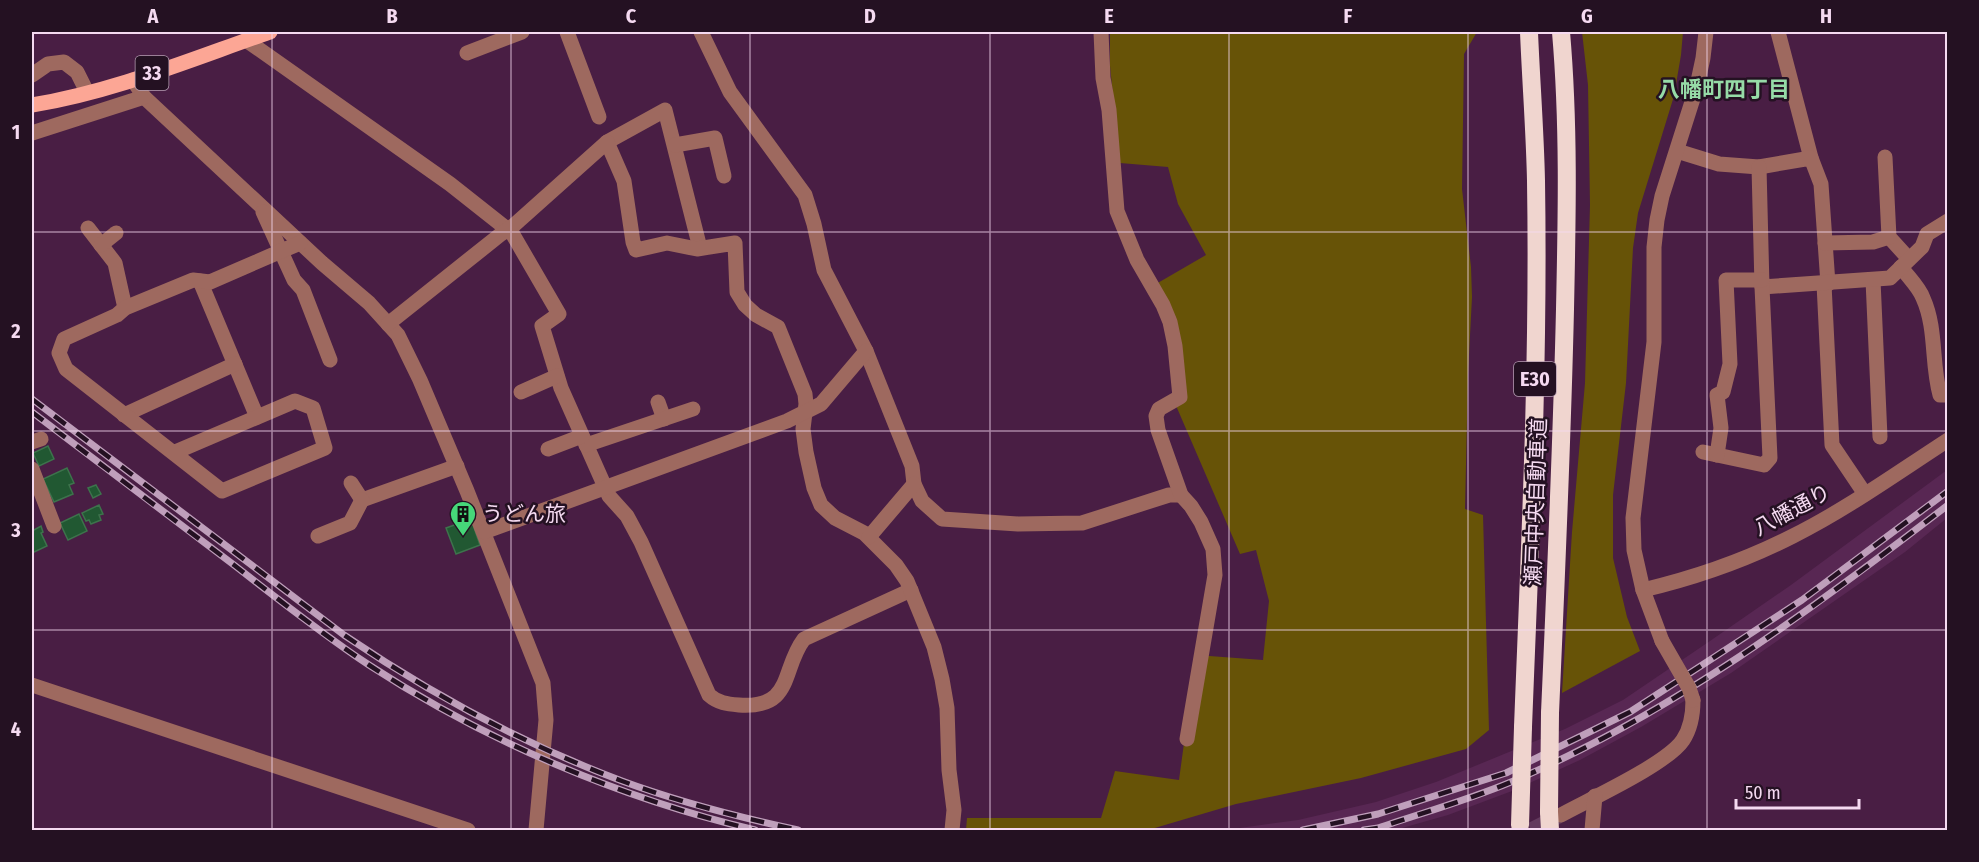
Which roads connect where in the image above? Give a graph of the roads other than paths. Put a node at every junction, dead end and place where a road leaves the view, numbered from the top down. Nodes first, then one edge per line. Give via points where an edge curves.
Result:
1 (270, 32) edge
2 (522, 32) edge
3 (567, 32) edge
4 (701, 32) edge
5 (1101, 32) edge
6 (1529, 32) edge
7 (1562, 32) edge
8 (1706, 32) edge
9 (1778, 32) edge
10 (246, 40) junction
11 (467, 53) dead end
12 (32, 75) edge
13 (133, 80) junction
14 (87, 92) junction
15 (144, 97) junction
16 (32, 105) edge
17 (599, 117) dead end
18 (32, 132) edge
19 (607, 142) junction
20 (675, 146) junction
21 (1677, 151) junction
22 (1811, 158) junction
23 (1885, 158) dead end
24 (1759, 166) junction
25 (724, 176) dead end
26 (261, 206) junction
27 (1947, 221) edge
28 (88, 228) dead end
29 (508, 229) junction
30 (117, 233) dead end
31 (1889, 237) junction
32 (300, 243) junction
33 (1825, 243) junction
34 (101, 245) junction
35 (700, 248) junction
36 (281, 251) junction
37 (1905, 263) junction
38 (1874, 280) junction
39 (200, 281) junction
40 (1762, 284) junction
41 (1826, 284) junction
42 (125, 308) junction
43 (388, 324) junction
44 (866, 351) junction
45 (330, 360) dead end
46 (235, 364) junction
47 (557, 376) junction
48 (521, 392) dead end
49 (1947, 394) edge
50 (658, 402) dead end
51 (693, 409) dead end
52 (805, 412) junction
53 (124, 415) junction
54 (257, 417) junction
55 (664, 419) junction
56 (1880, 437) dead end
57 (584, 440) junction
58 (1947, 440) edge
59 (548, 449) dead end
60 (173, 453) junction
61 (457, 466) junction
62 (32, 470) edge
63 (351, 483) dead end
64 (914, 484) junction
65 (605, 489) junction
66 (1865, 494) junction
67 (1181, 495) junction
68 (362, 501) junction
69 (54, 526) dead end
70 (484, 532) junction
71 (318, 536) dead end
72 (869, 537) junction
73 (911, 590) junction
74 (1643, 591) junction
75 (32, 685) edge
76 (1187, 739) dead end
77 (1594, 796) junction
78 (1555, 813) junction
79 (1520, 828) edge
80 (468, 831) edge
81 (536, 831) edge
82 (952, 831) edge
83 (1550, 831) edge
84 (1592, 831) edge

1 - 10 main road, 33
2 - 11 street
3 - 17 street
4 - 44 street via 730,92 805,195 824,270
5 - 67 street via 1117,211 1137,260 1163,305 1173,338 1180,397 1160,409 1156,416
6 - 79 highway, 瀬戸中央自動車道 / E30, bridge via 1536,181 1536,335
7 - 78 highway, 瀬戸中央自動車道 / E30, bridge via 1567,205 1550,713
8 - 21 street via 1697,86
9 - 22 street
10 - 13 main road, 33
10 - 29 street
12 - 14 street via 48,64 64,62 77,72
13 - 14 main road, 33
13 - 15 street
14 - 16 main road, 33
15 - 18 street
15 - 26 street
19 - 20 street via 665,110
19 - 29 street
19 - 35 street via 624,181 636,250 667,243
20 - 25 street via 715,138
20 - 35 street
21 - 24 street via 1719,164
21 - 74 street via 1657,220 1654,342 1633,518 1634,550
22 - 24 street
22 - 33 street via 1821,184
23 - 31 street
24 - 40 street
26 - 32 street
26 - 36 street
27 - 37 street via 1927,234 1922,247
28 - 34 street
29 - 43 street
29 - 47 street via 559,314 542,326
30 - 34 street
31 - 33 street via 1874,242
31 - 37 street
32 - 36 street
32 - 43 street
33 - 41 street
34 - 42 street via 115,263
35 - 52 street via 735,243 738,292 744,305 778,327 805,394
36 - 39 street via 210,282
36 - 45 street via 303,290
37 - 38 street via 1890,278
37 - 49 street via 1923,295 1933,334 1936,381 1940,395
38 - 41 street
38 - 56 street
39 - 42 street via 193,280
39 - 46 street
40 - 40 street via 1770,458 1764,465 1710,454 1720,428 1717,395 1723,392 1730,364 1726,280
40 - 41 street
41 - 66 street via 1832,445
42 - 53 street via 64,339 59,353 66,369
43 - 61 street via 398,335 420,380
44 - 52 street via 821,404
44 - 64 street via 912,466
46 - 53 street
46 - 54 street
47 - 48 street
47 - 57 street
50 - 55 street
51 - 55 street
52 - 65 street
52 - 72 street via 806,452 821,505 835,518
53 - 60 street
54 - 60 street
54 - 60 street via 295,401 313,408 325,448 222,491
55 - 57 street
57 - 59 street
57 - 65 street
58 - 66 street, 八幡通り
61 - 68 street
61 - 70 street
62 - 69 street
63 - 68 street
64 - 67 street via 922,501 942,519 1018,524 1082,523 1169,495
64 - 72 street
65 - 70 street
65 - 73 street via 627,516 641,542 709,695 716,701 742,705 765,703 776,697 783,689 796,648 804,639
66 - 74 street, 八幡通り via 1757,552
67 - 76 street via 1196,514 1213,549 1215,575
68 - 71 street via 351,523
70 - 81 street via 543,683 546,720
72 - 73 street via 896,565
73 - 82 street via 934,647 947,708
74 - 77 street, bridge via 1662,641 1689,688 1693,700 1691,722 1682,742 1670,753
75 - 80 street
77 - 78 street
77 - 84 street
78 - 83 highway, 瀬戸中央自動車道 / E30

